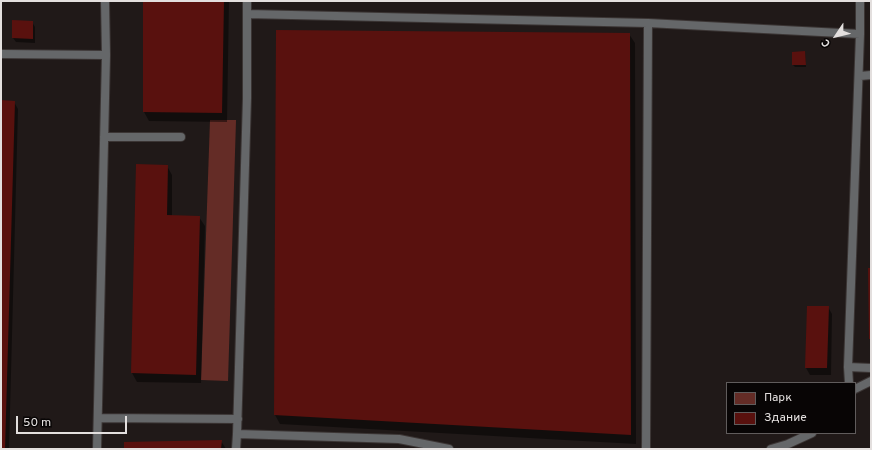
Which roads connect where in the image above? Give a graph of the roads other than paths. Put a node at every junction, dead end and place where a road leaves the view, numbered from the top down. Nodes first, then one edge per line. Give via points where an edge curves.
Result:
1 (105, 1) edge
2 (247, 1) edge
3 (860, 1) edge
4 (247, 14) junction
5 (648, 22) junction
6 (860, 34) junction
7 (1, 54) edge
8 (106, 55) junction
9 (871, 75) edge
10 (860, 76) junction
11 (104, 137) junction
12 (181, 137) dead end
13 (848, 367) junction
14 (871, 368) edge
15 (871, 381) edge
16 (849, 382) edge
17 (856, 388) edge
18 (98, 418) junction
19 (238, 419) junction
20 (237, 434) junction
21 (810, 434) edge
22 (98, 449) edge
23 (236, 449) edge
24 (449, 449) edge
25 (646, 449) edge
26 (771, 449) edge

1 - 8 lane
2 - 4 lane
3 - 6 lane
4 - 5 lane
4 - 19 lane
5 - 6 lane
5 - 25 lane
6 - 10 lane
7 - 8 lane
8 - 11 lane
9 - 10 lane
10 - 13 lane
11 - 12 lane
11 - 18 lane
13 - 14 lane
13 - 16 lane
15 - 17 lane
18 - 19 lane
18 - 22 lane
19 - 20 lane
20 - 23 lane
20 - 24 lane via 399,439
21 - 26 lane

